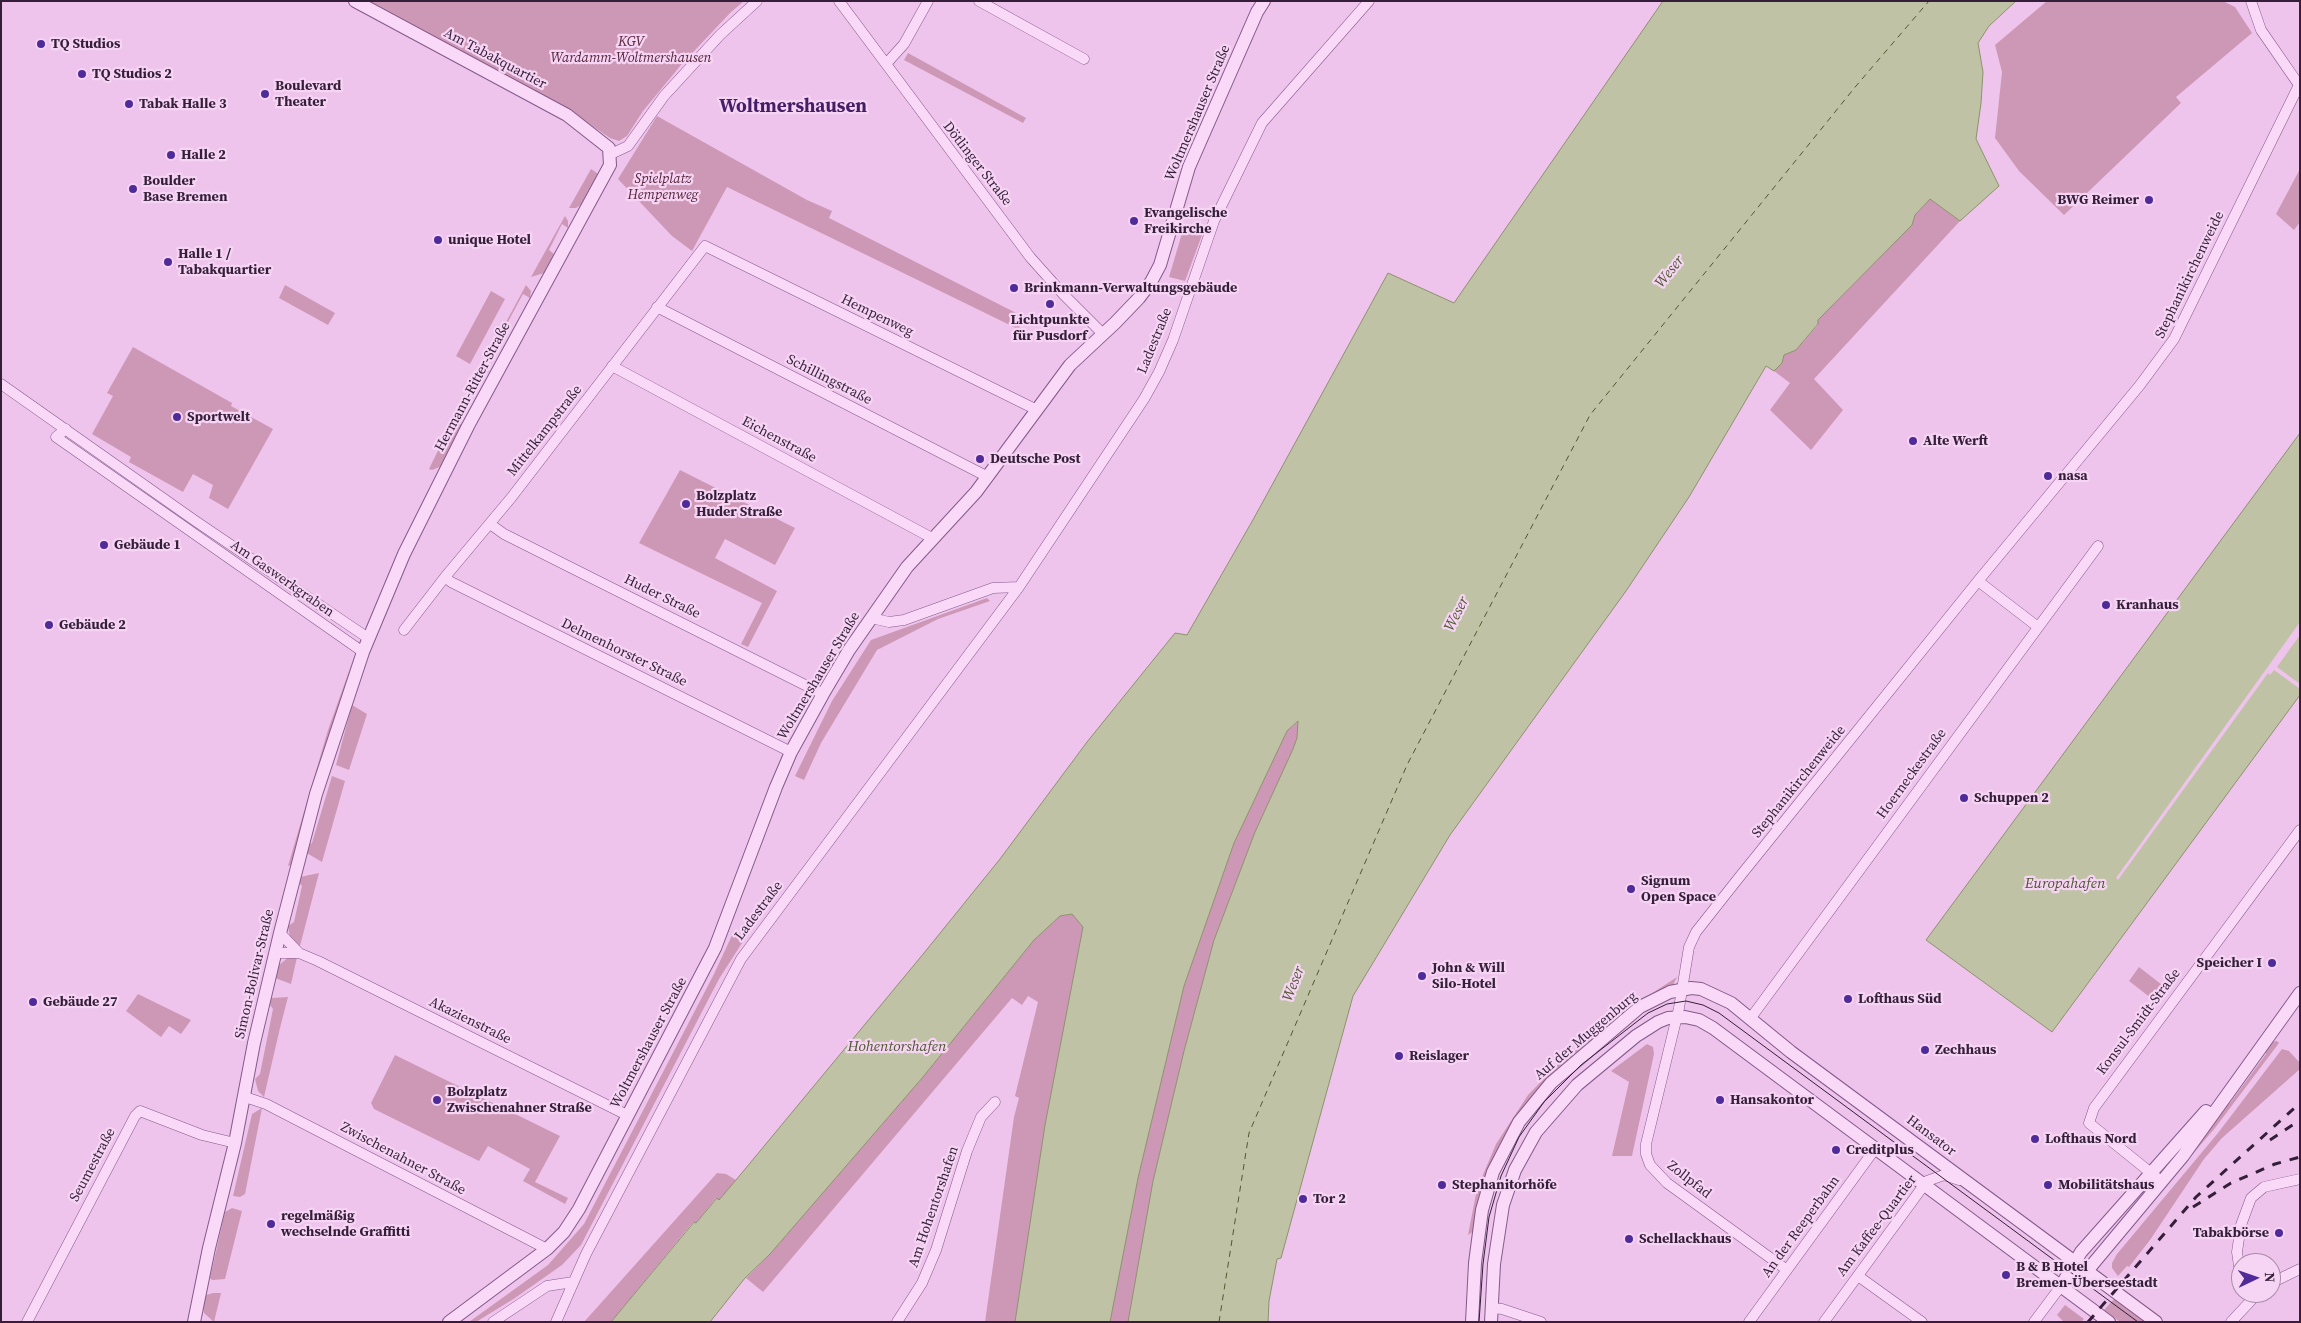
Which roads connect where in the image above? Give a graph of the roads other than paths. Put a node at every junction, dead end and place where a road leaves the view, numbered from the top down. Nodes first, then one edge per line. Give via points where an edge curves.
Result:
1 (355, 1) edge
2 (757, 1) edge
3 (839, 1) edge
4 (928, 1) edge
5 (979, 1) edge
6 (1264, 1) edge
7 (1369, 1) edge
8 (2251, 1) edge
9 (1084, 59) dead end
10 (886, 64) junction
11 (611, 154) junction
12 (705, 246) joint
13 (657, 307) junction
14 (1103, 334) junction
15 (612, 366) junction
16 (1, 384) edge
17 (1036, 410) junction
18 (66, 429) junction
19 (988, 476) junction
20 (194, 520) junction
21 (490, 524) junction
22 (186, 530) junction
23 (932, 538) junction
24 (2098, 546) dead end
25 (445, 577) junction
26 (1978, 581) junction
27 (1019, 587) junction
28 (871, 618) junction
29 (2038, 627) junction
30 (404, 630) dead end
31 (368, 638) junction
32 (363, 652) junction
33 (823, 694) junction
34 (791, 752) junction
35 (2300, 830) edge
36 (280, 933) junction
37 (275, 953) junction
38 (299, 953) junction
39 (1682, 989) junction
40 (2300, 993) edge
41 (1677, 1017) junction
42 (1750, 1019) junction
43 (2242, 1071) junction
44 (245, 1097) junction
45 (995, 1102) dead end
46 (628, 1115) junction
47 (235, 1143) junction
48 (1875, 1149) junction
49 (2150, 1172) junction
50 (2300, 1179) edge
51 (2161, 1181) junction
52 (1967, 1182) junction
53 (1924, 1185) junction
54 (547, 1248) junction
55 (2237, 1253) edge
56 (2074, 1262) junction
57 (2300, 1269) edge
58 (1787, 1270) junction
59 (2087, 1271) junction
60 (1858, 1276) junction
61 (2281, 1279) edge
62 (573, 1282) junction
63 (2062, 1286) junction
64 (2247, 1303) edge
65 (1491, 1308) junction
66 (26, 1322) edge
67 (194, 1322) edge
68 (449, 1322) edge
69 (493, 1322) edge
70 (556, 1322) edge
71 (897, 1322) edge
72 (1472, 1322) edge
73 (1491, 1322) edge
74 (1541, 1322) edge
75 (1749, 1322) edge
76 (1824, 1322) edge
77 (1922, 1322) edge
78 (2034, 1322) edge
79 (2109, 1322) edge
80 (2156, 1322) edge
81 (2231, 1322) edge

1 - 11 street, Am Tabakquartier via 567,115 603,142
2 - 11 street via 720,35 664,96 628,146
3 - 10 street, Dötlinger Straße
4 - 10 street via 904,44
5 - 9 street
6 - 14 street, Woltmershauser Straße via 1189,167 1158,268 1139,298
7 - 27 street, Ladestraße via 1262,123 1214,221 1159,372
8 - 26 street, Stephanikirchenweide via 2261,30 2299,85 2167,352
10 - 14 street, Dötlinger Straße via 1030,257
11 - 31 street, Hermann-Ritter-Straße via 610,165 443,474
12 - 13 street, Mittelkampstraße
12 - 17 street, Hempenweg
13 - 15 street, Mittelkampstraße
13 - 19 street, Schillingstraße
14 - 17 street, Woltmershauser Straße via 1070,365
15 - 21 street, Mittelkampstraße
15 - 23 street, Eichenstraße
16 - 18 street, Am Gaswerkgraben
17 - 19 street, Woltmershauser Straße
18 - 20 street, Am Gaswerkgraben
18 - 22 street, Am Gaswerkgraben via 56,437
19 - 23 street, Woltmershauser Straße
20 - 22 street
20 - 31 street, Am Gaswerkgraben
21 - 25 street, Mittelkampstraße
21 - 33 street, Huder Straße via 504,534
22 - 32 street, Am Gaswerkgraben
23 - 28 street, Woltmershauser Straße
24 - 29 street, Hoerneckestraße
25 - 30 street, Mittelkampstraße
25 - 34 street, Delmenhorster Straße
26 - 29 street
26 - 39 street, Stephanikirchenweide via 1696,932 1689,948
27 - 28 street via 993,588 904,620 889,622
27 - 62 street, Ladestraße via 741,959
28 - 33 street, Woltmershauser Straße
29 - 42 street, Hoerneckestraße
31 - 32 street, Simon-Bolivar-Straße
32 - 36 street, Simon-Bolivar-Straße via 316,794
33 - 34 street, Woltmershauser Straße
34 - 46 street, Woltmershauser Straße via 715,948
35 - 49 street, Konsul-Smidt-Straße via 2094,1108 2089,1123
36 - 37 street, Simon-Bolivar-Straße
36 - 38 street, Akazienstraße
37 - 38 street, Akazienstraße
37 - 44 street, Simon-Bolivar-Straße
38 - 46 street, Akazienstraße
39 - 41 street, Stephanikirchenweide
39 - 42 street, Hansator via 1701,989 1712,993
39 - 72 street, Auf der Muggenburg via 1660,996 1633,1014 1551,1083 1519,1122 1493,1172 1482,1210
40 - 43 street
41 - 48 street via 1693,1018 1713,1028
41 - 58 street, Zollpfad via 1646,1144 1650,1165 1668,1183
41 - 65 street via 1658,1022 1595,1069 1563,1099 1536,1132 1515,1170 1503,1205
42 - 52 street, Hansator
43 - 49 street
43 - 51 street via 2183,1156
44 - 47 street, Simon-Bolivar-Straße
44 - 54 street, Zwischenahner Straße via 266,1104
45 - 71 street, Am Hohentorshafen via 981,1117 967,1151 936,1250 922,1283
46 - 54 street, Woltmershauser Straße via 579,1209 564,1232
47 - 66 street, Seumestraße via 202,1135 140,1111
47 - 67 street, Simon-Bolivar-Straße via 208,1248
48 - 53 street
48 - 58 street, An der Reeperbahn
49 - 51 street, Konsul-Smidt-Straße
49 - 56 street
50 - 55 street via 2264,1187 2251,1198 2241,1225
51 - 59 street
52 - 53 street, Am Kaffee-Quartier via 1944,1175
52 - 56 street, Hansator
53 - 60 street, Am Kaffee-Quartier
53 - 63 street
54 - 68 street, Woltmershauser Straße
56 - 59 street, Hansator
56 - 63 street
57 - 61 street
58 - 75 street, An der Reeperbahn
59 - 63 street
59 - 80 street, Hansator
60 - 76 street, Am Kaffee-Quartier
60 - 77 street
62 - 69 street via 547,1286
62 - 70 street, Ladestraße
63 - 78 street
63 - 79 street
64 - 81 street
65 - 73 street
65 - 74 street

